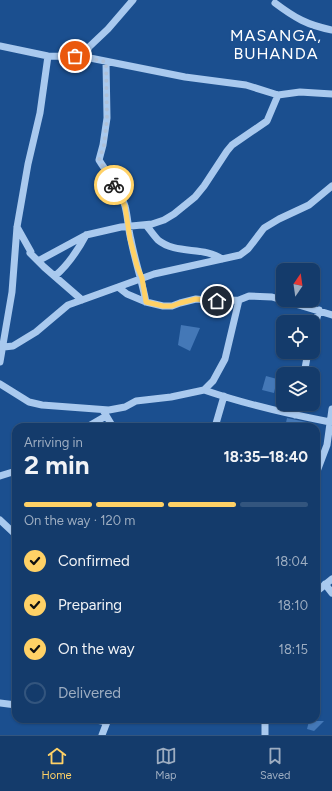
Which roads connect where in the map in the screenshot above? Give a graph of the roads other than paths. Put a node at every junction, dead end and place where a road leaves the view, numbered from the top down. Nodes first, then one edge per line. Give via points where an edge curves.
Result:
1 (133, 0) edge
2 (274, 3) dead end
3 (332, 30) edge
4 (0, 46) edge
5 (48, 56) junction
6 (85, 57) junction
7 (106, 62) junction
8 (332, 94) edge
9 (278, 95) junction
10 (332, 186) edge
11 (146, 225) junction
12 (128, 226) junction
13 (17, 227) junction
14 (86, 235) junction
15 (222, 259) junction
16 (38, 260) junction
17 (55, 276) junction
18 (142, 278) junction
19 (118, 287) junction
20 (82, 300) junction
21 (239, 300) junction
22 (146, 302) junction
23 (319, 310) junction
24 (318, 315) edge
25 (332, 315) edge
26 (4, 347) junction
27 (0, 362) edge
28 (0, 384) edge
29 (204, 390) junction
30 (224, 396) junction
31 (332, 409) edge
32 (295, 411) edge
33 (104, 413) junction
34 (294, 415) junction
35 (330, 422) junction
36 (92, 423) edge
37 (110, 423) edge
38 (217, 423) edge
39 (320, 463) edge
40 (12, 472) edge
41 (0, 476) edge
42 (0, 520) edge
43 (12, 531) edge
44 (332, 580) edge
45 (325, 584) junction
46 (320, 588) edge
47 (332, 593) edge
48 (0, 703) edge
49 (12, 704) edge
50 (108, 723) edge
51 (265, 723) edge
52 (102, 735) edge
53 (266, 735) edge

1 - 6 street via 89,47
2 - 3 street via 296,18
4 - 5 street
5 - 6 street
5 - 13 street via 40,113
6 - 7 street
7 - 9 street via 246,85
7 - 12 street via 107,118 104,145 99,160 125,206
8 - 9 street via 300,92
9 - 11 street via 267,121 232,145 195,197 169,218
10 - 15 street via 309,205 264,228 240,255
11 - 12 street
11 - 15 street via 159,241
12 - 14 street
12 - 18 street
13 - 16 street via 30,254
13 - 26 street via 12,292
14 - 16 street
14 - 17 street via 66,266
15 - 18 street
16 - 17 street
17 - 20 street
18 - 19 street
18 - 22 street
19 - 20 street
19 - 22 street
20 - 26 street via 68,305 36,332 13,346
21 - 22 street via 196,299 172,306
21 - 23 street via 249,296 272,298
21 - 29 street via 225,359 213,381
23 - 24 street
23 - 25 street
26 - 27 street
28 - 33 street via 29,402
29 - 30 street
29 - 33 street via 136,401 126,407
30 - 34 street
30 - 38 street
31 - 35 street
32 - 34 street
33 - 36 street
33 - 37 street
34 - 35 street
35 - 39 street via 327,445
40 - 41 street
42 - 43 street
44 - 45 street
45 - 46 street
45 - 47 street
48 - 49 street
50 - 52 street
51 - 53 street

